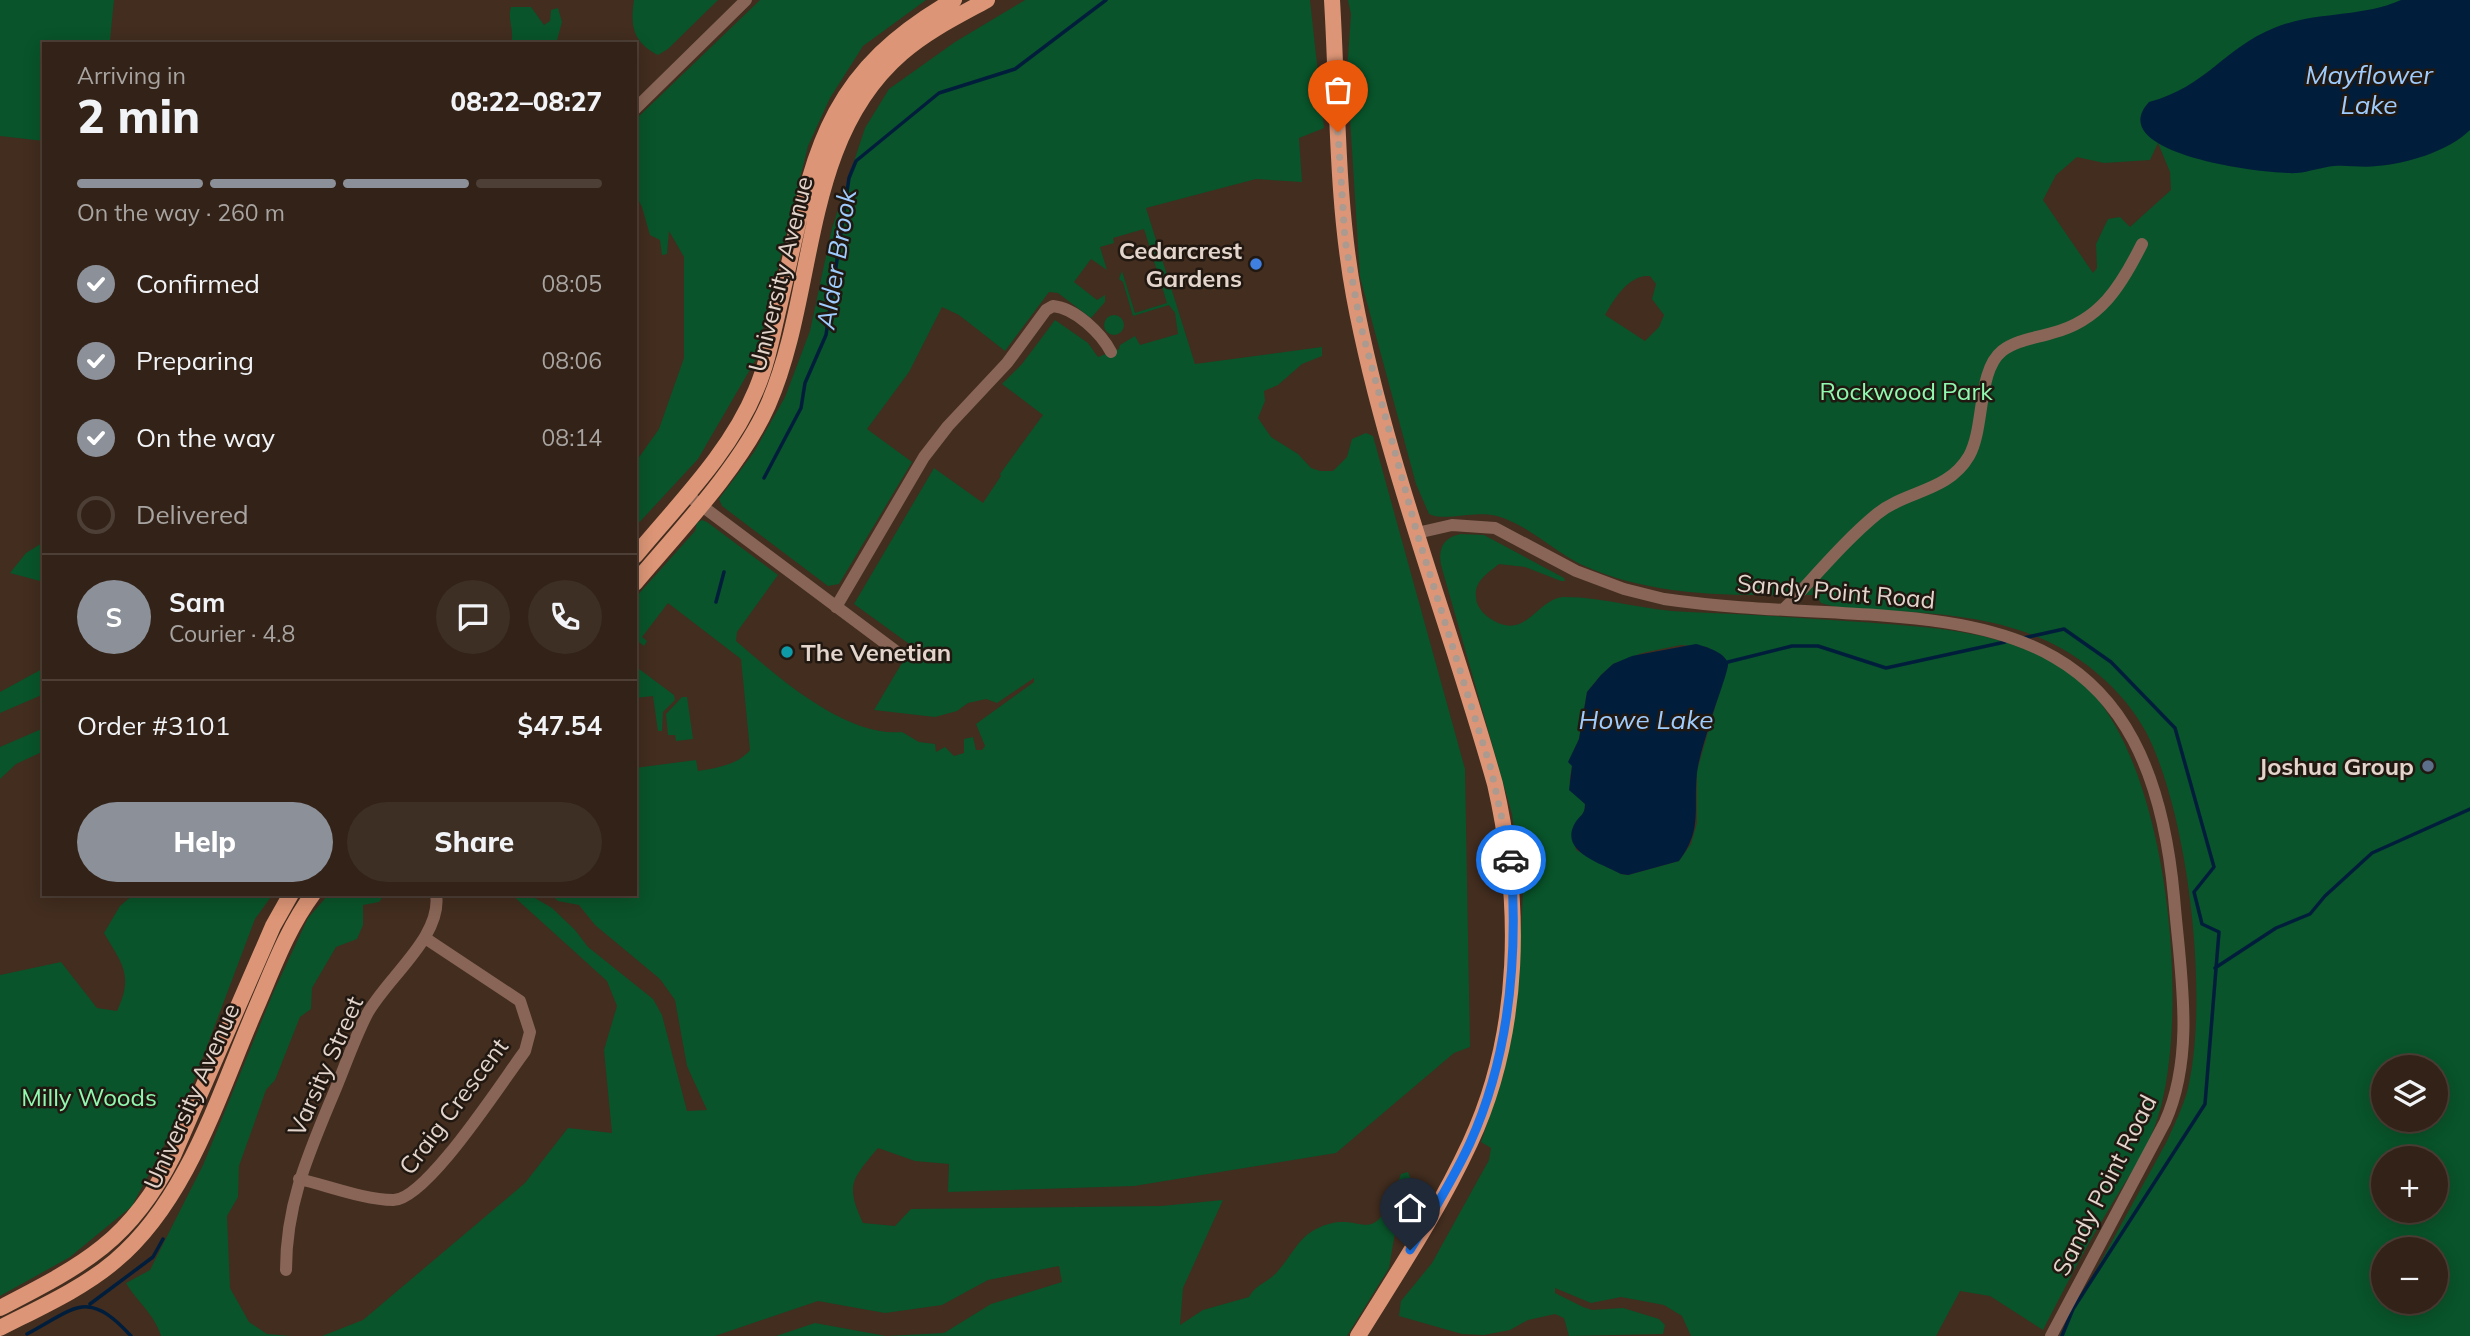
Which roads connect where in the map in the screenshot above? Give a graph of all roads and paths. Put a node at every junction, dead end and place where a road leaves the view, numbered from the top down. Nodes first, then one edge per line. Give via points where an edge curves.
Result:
1 (746, 0) edge
2 (954, 0) edge
3 (988, 0) edge
4 (1332, 0) edge
5 (637, 107) edge
6 (2142, 244) dead end
7 (1111, 352) dead end
8 (686, 494) junction
9 (700, 504) junction
10 (1417, 533) junction
11 (637, 554) edge
12 (637, 581) edge
13 (836, 607) junction
14 (1784, 610) junction
15 (901, 655) dead end
16 (290, 896) edge
17 (312, 896) edge
18 (436, 896) edge
19 (425, 938) junction
20 (299, 1178) junction
21 (286, 1270) dead end
22 (0, 1308) edge
23 (7, 1329) edge
24 (1359, 1336) edge
25 (2051, 1336) edge

1 - 5 street
2 - 8 main road, University Avenue via 893,39 835,112 816,152 756,392 729,440
3 - 9 main road, University Avenue via 900,54 870,87 845,125 831,164 776,386 751,439
4 - 10 main road via 1350,274 1379,404
6 - 14 street via 2118,289 2087,320 2011,345 1998,355 1974,444 1959,469 1941,484 1878,513
7 - 13 street via 1101,336 1064,309 1053,306 1046,310 924,457
8 - 9 street
8 - 11 main road, University Avenue
9 - 12 main road, University Avenue
9 - 13 street
10 - 14 street, Sandy Point Road via 1481,524 1624,589 1686,602
10 - 24 main road via 1501,807 1511,860 1513,953 1499,1051 1475,1132
13 - 15 street
14 - 25 street, Sandy Point Road via 1959,624 2020,638 2060,660 2106,698 2125,724 2148,778 2172,883 2182,996 2179,1082 2156,1142
16 - 22 main road, University Avenue via 149,1200 93,1257
17 - 23 main road, University Avenue via 280,950 182,1178 160,1215 96,1276
18 - 19 street, Varsity Street via 436,915
19 - 20 street, Varsity Street via 381,991 365,1019
19 - 20 street, Craig Crescent via 520,1001 530,1032 525,1051 442,1163 411,1195 384,1199
20 - 21 street, Varsity Street via 286,1235
22 - 23 street

